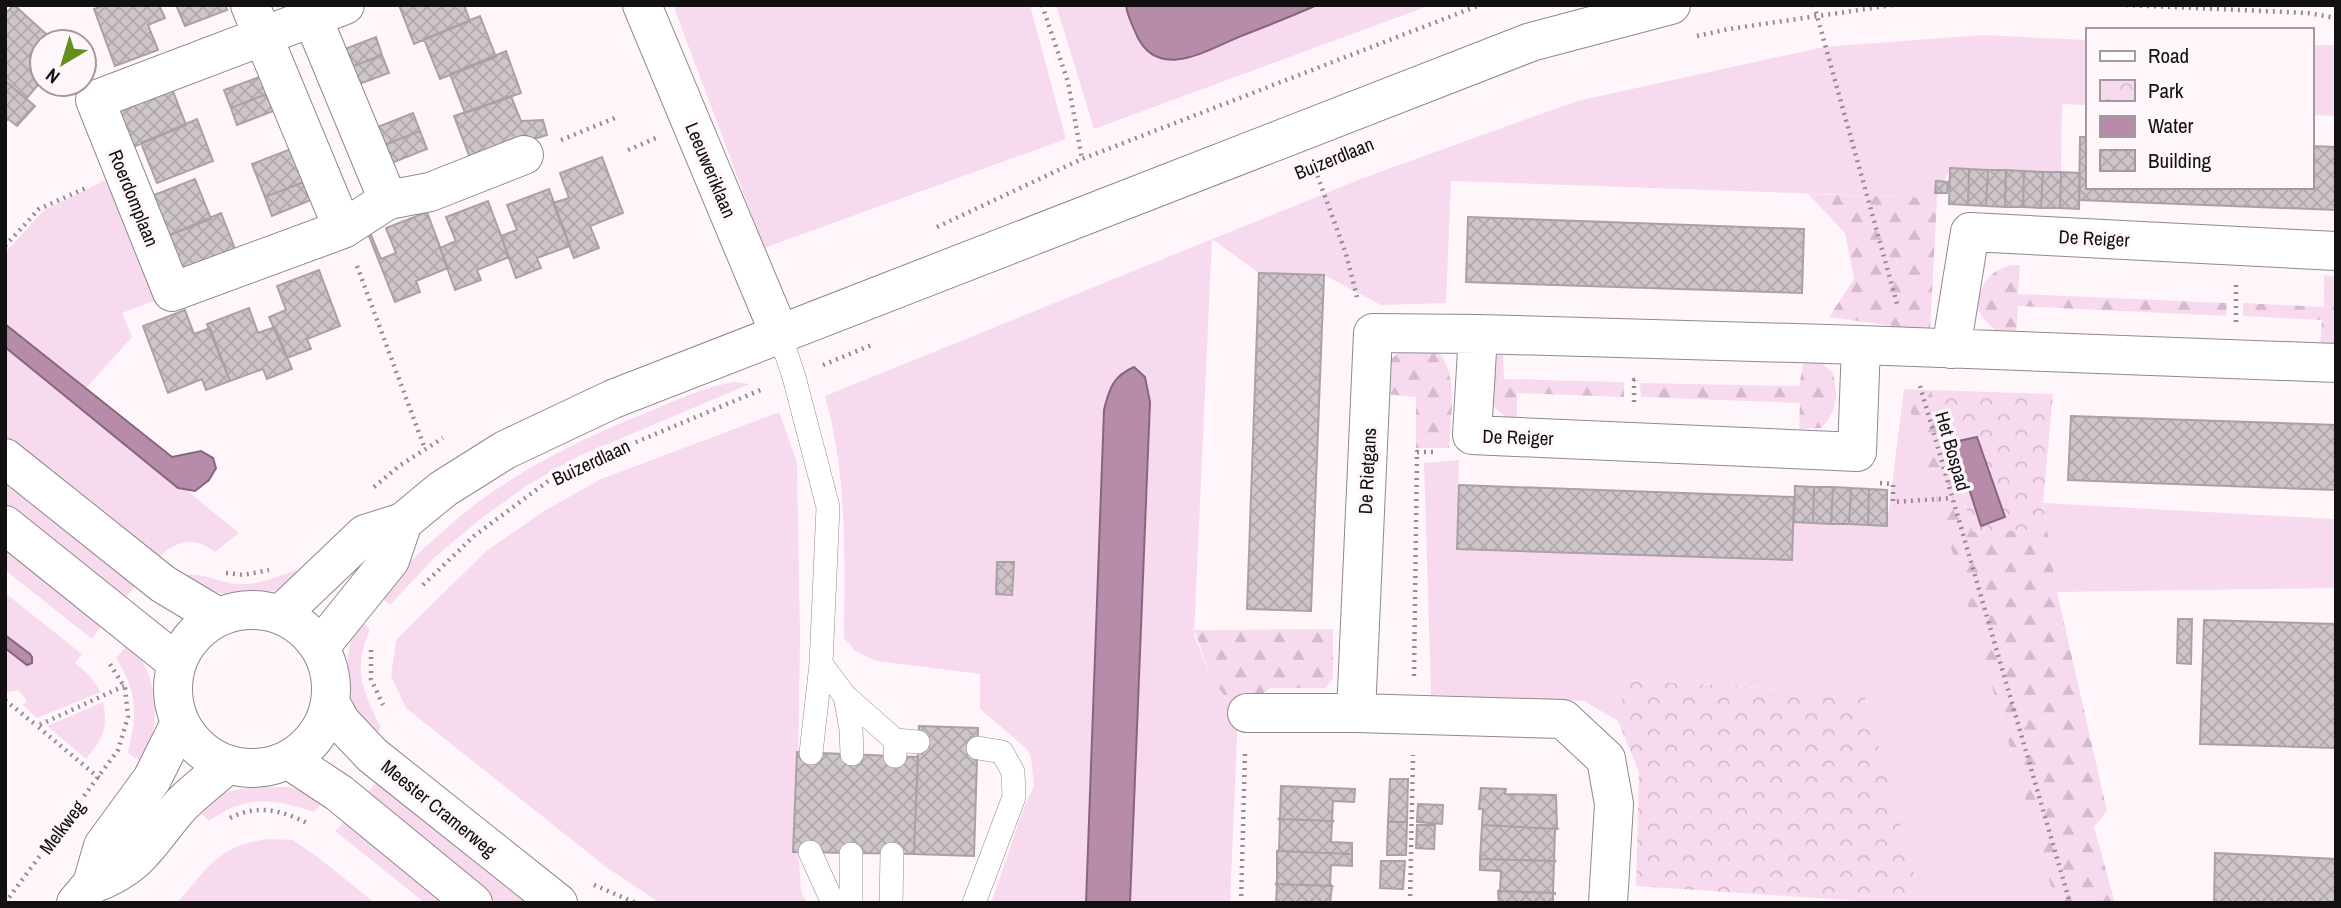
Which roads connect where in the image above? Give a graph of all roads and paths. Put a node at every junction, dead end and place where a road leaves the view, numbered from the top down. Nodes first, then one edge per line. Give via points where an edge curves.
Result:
1 (642, 5) edge
2 (1042, 5) edge
3 (1480, 5) edge
4 (1814, 5) edge
5 (1893, 5) edge
6 (2126, 5) edge
7 (329, 12) edge
8 (1818, 16) junction
9 (2336, 18) edge
10 (257, 22) edge
11 (1680, 22) edge
12 (615, 118) dead end
13 (524, 155) joint
14 (1082, 159) junction
15 (1314, 166) dead end
16 (124, 172) junction
17 (388, 200) junction
18 (343, 229) junction
19 (931, 230) dead end
20 (5, 246) edge
21 (2236, 246) junction
22 (2336, 251) edge
23 (1373, 333) junction
24 (1478, 334) junction
25 (780, 335) junction
26 (1640, 338) junction
27 (881, 341) dead end
28 (1861, 345) junction
29 (1908, 347) junction
30 (1951, 349) junction
31 (2230, 359) junction
32 (2336, 363) edge
33 (794, 377) junction
34 (1634, 442) junction
35 (425, 449) dead end
36 (1857, 452) junction
37 (1444, 453) dead end
38 (5, 458) edge
39 (1953, 498) junction
40 (403, 522) junction
41 (5, 525) edge
42 (415, 593) dead end
43 (281, 614) junction
44 (218, 617) junction
45 (320, 647) junction
46 (103, 652) dead end
47 (177, 663) junction
48 (821, 664) junction
49 (124, 687) junction
50 (845, 696) junction
51 (5, 699) edge
52 (331, 704) junction
53 (1247, 713) joint
54 (1356, 713) junction
55 (1414, 715) junction
56 (180, 723) junction
57 (37, 726) junction
58 (918, 742) dead end
59 (978, 748) dead end
60 (811, 753) dead end
61 (852, 754) dead end
62 (289, 760) junction
63 (227, 765) junction
64 (99, 778) junction
65 (220, 822) dead end
66 (313, 826) dead end
67 (810, 852) dead end
68 (850, 854) dead end
69 (892, 854) dead end
70 (84, 893) edge
71 (5, 903) edge
72 (473, 903) edge
73 (558, 903) edge
74 (833, 903) edge
75 (850, 903) edge
76 (891, 903) edge
77 (974, 903) edge
78 (1241, 903) edge
79 (1410, 903) edge
80 (1608, 903) edge
81 (2070, 903) edge

1 - 25 street, Leeuweriklaan
2 - 14 path via 1068,82
3 - 14 path
4 - 8 path, Het Bospad
5 - 8 path
6 - 9 path
7 - 10 street, Roerdomplaan
7 - 17 street, Roerdomplaan
8 - 11 path via 1729,29
8 - 29 path, Het Bospad
10 - 16 street, Roerdomplaan via 95,100
10 - 18 street
11 - 25 street, Buizerdlaan via 1531,42
12 - 13 path
13 - 17 street, Roerdomplaan via 430,192
14 - 19 path
15 - 23 path
16 - 18 street, Roerdomplaan via 172,292
16 - 20 path via 38,209
17 - 18 street, Roerdomplaan
18 - 35 path
21 - 22 street, De Reiger
21 - 30 street, De Reiger via 1970,232
21 - 31 path via 2236,324 2231,324
23 - 24 street
23 - 54 street, De Rietgans
24 - 26 street
24 - 34 street, De Reiger via 1472,435
25 - 33 lane
25 - 40 street, Buizerdlaan via 613,399 505,450 443,489
26 - 28 street
26 - 34 path via 1640,380 1634,380
27 - 33 path, Buizerdlaan
28 - 29 street
28 - 36 street
29 - 30 street
29 - 39 path, Het Bospad
30 - 31 street
31 - 32 street
33 - 42 path, Buizerdlaan via 555,476 474,536
33 - 48 lane via 828,506
34 - 36 street, De Reiger
36 - 39 path via 1856,481 1893,484 1893,502
37 - 55 path via 1417,452
38 - 44 street via 163,584
39 - 81 path, Het Bospad
40 - 43 street, Buizerdlaan via 365,534
40 - 45 street via 390,559
41 - 47 street
43 - 44 street via 246,610
43 - 45 street via 308,632
44 - 47 street via 186,644
45 - 52 street via 330,675
46 - 49 path
47 - 56 street via 173,704
48 - 50 lane
48 - 60 lane
49 - 57 path
49 - 64 path, Melkweg via 128,717 118,750
50 - 58 lane via 895,748
50 - 61 lane
51 - 57 path
52 - 62 street via 323,727 309,746
52 - 73 street, Meester Cramerweg via 372,755
53 - 54 street
53 - 78 path
54 - 55 street
55 - 79 path
55 - 80 street via 1563,719 1606,759 1614,804
56 - 63 street via 199,749
56 - 70 street via 152,779 103,846
57 - 64 path
59 - 77 lane via 1002,752 1013,772 1014,797
62 - 63 street via 248,770
62 - 72 street via 339,793
63 - 70 street via 183,804 139,858
64 - 71 path, Melkweg
65 - 66 path via 261,809 284,811
67 - 74 lane
68 - 75 lane
69 - 76 lane

